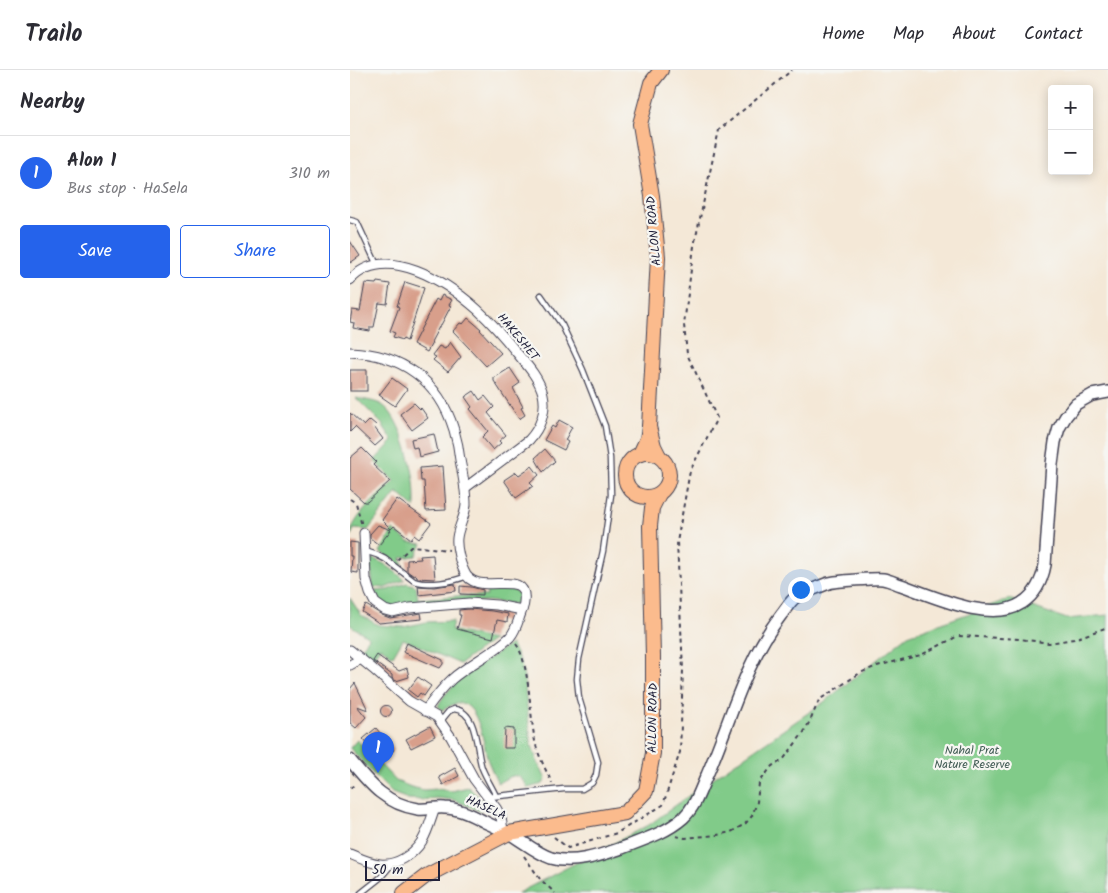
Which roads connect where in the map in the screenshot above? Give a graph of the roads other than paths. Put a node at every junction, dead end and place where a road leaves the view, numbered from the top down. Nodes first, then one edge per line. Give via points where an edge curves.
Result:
1 (661, 70) edge
2 (350, 220) edge
3 (377, 265) junction
4 (350, 280) edge
5 (541, 295) dead end
6 (350, 352) edge
7 (1108, 392) edge
8 (649, 427) junction
9 (640, 454) junction
10 (659, 456) junction
11 (465, 488) junction
12 (635, 494) junction
13 (659, 494) junction
14 (650, 526) junction
15 (364, 533) road end
16 (365, 551) junction
17 (467, 576) junction
18 (522, 610) junction
19 (350, 650) edge
20 (361, 659) junction
21 (350, 665) edge
22 (425, 712) junction
23 (440, 722) junction
24 (350, 760) edge
25 (492, 797) junction
26 (435, 808) junction
27 (506, 832) junction
28 (350, 854) edge
29 (394, 862) junction
30 (361, 893) edge
31 (404, 893) edge

1 - 8 main road, ALLON ROAD via 651,82 640,124 658,257
2 - 3 lane via 356,222
3 - 4 street, HAKESHET
3 - 11 street, HAKESHET via 400,266 433,278 478,310 527,366 543,395 542,419 536,434
5 - 25 lane via 562,325 583,370 605,426 610,458 611,495 603,551 577,679 578,698 598,762 592,783 582,788
6 - 11 street via 389,359 412,370 428,383 453,425
7 - 27 street, HASELA via 1092,395 1076,404 1059,428 1052,464 1042,577 1029,598 1004,610 977,609 953,604 882,578 830,583 795,598 769,630 747,671 694,805 670,828 599,856 566,861 541,853
8 - 9 main road, ALLON ROAD
8 - 10 main road, ALLON ROAD
9 - 10 main road
9 - 12 main road via 631,459 624,472 628,487
10 - 13 main road via 666,463 669,478
11 - 17 street via 466,507 457,537 458,551
12 - 13 main road via 649,498
12 - 14 main road, ALLON ROAD
13 - 14 main road, ALLON ROAD via 652,508
14 - 27 main road, ALLON ROAD via 653,753 646,791 625,813
15 - 16 street
16 - 17 lane via 393,564 418,583 439,583
16 - 18 street via 370,593 375,603 385,610 392,612 469,603 497,604
17 - 18 street via 480,584 519,585 524,592
18 - 22 street via 511,636 452,679
19 - 20 street
20 - 21 street
20 - 22 street
22 - 23 street
23 - 25 street via 474,779
23 - 25 lane via 454,708 464,711 471,721
24 - 26 street, HASELA via 372,786 394,801 420,809
25 - 27 street
26 - 27 street, HASELA via 458,810
26 - 29 street via 423,840 408,856
27 - 31 main road, ALLON ROAD via 426,876
28 - 29 street via 380,864
29 - 30 lane

